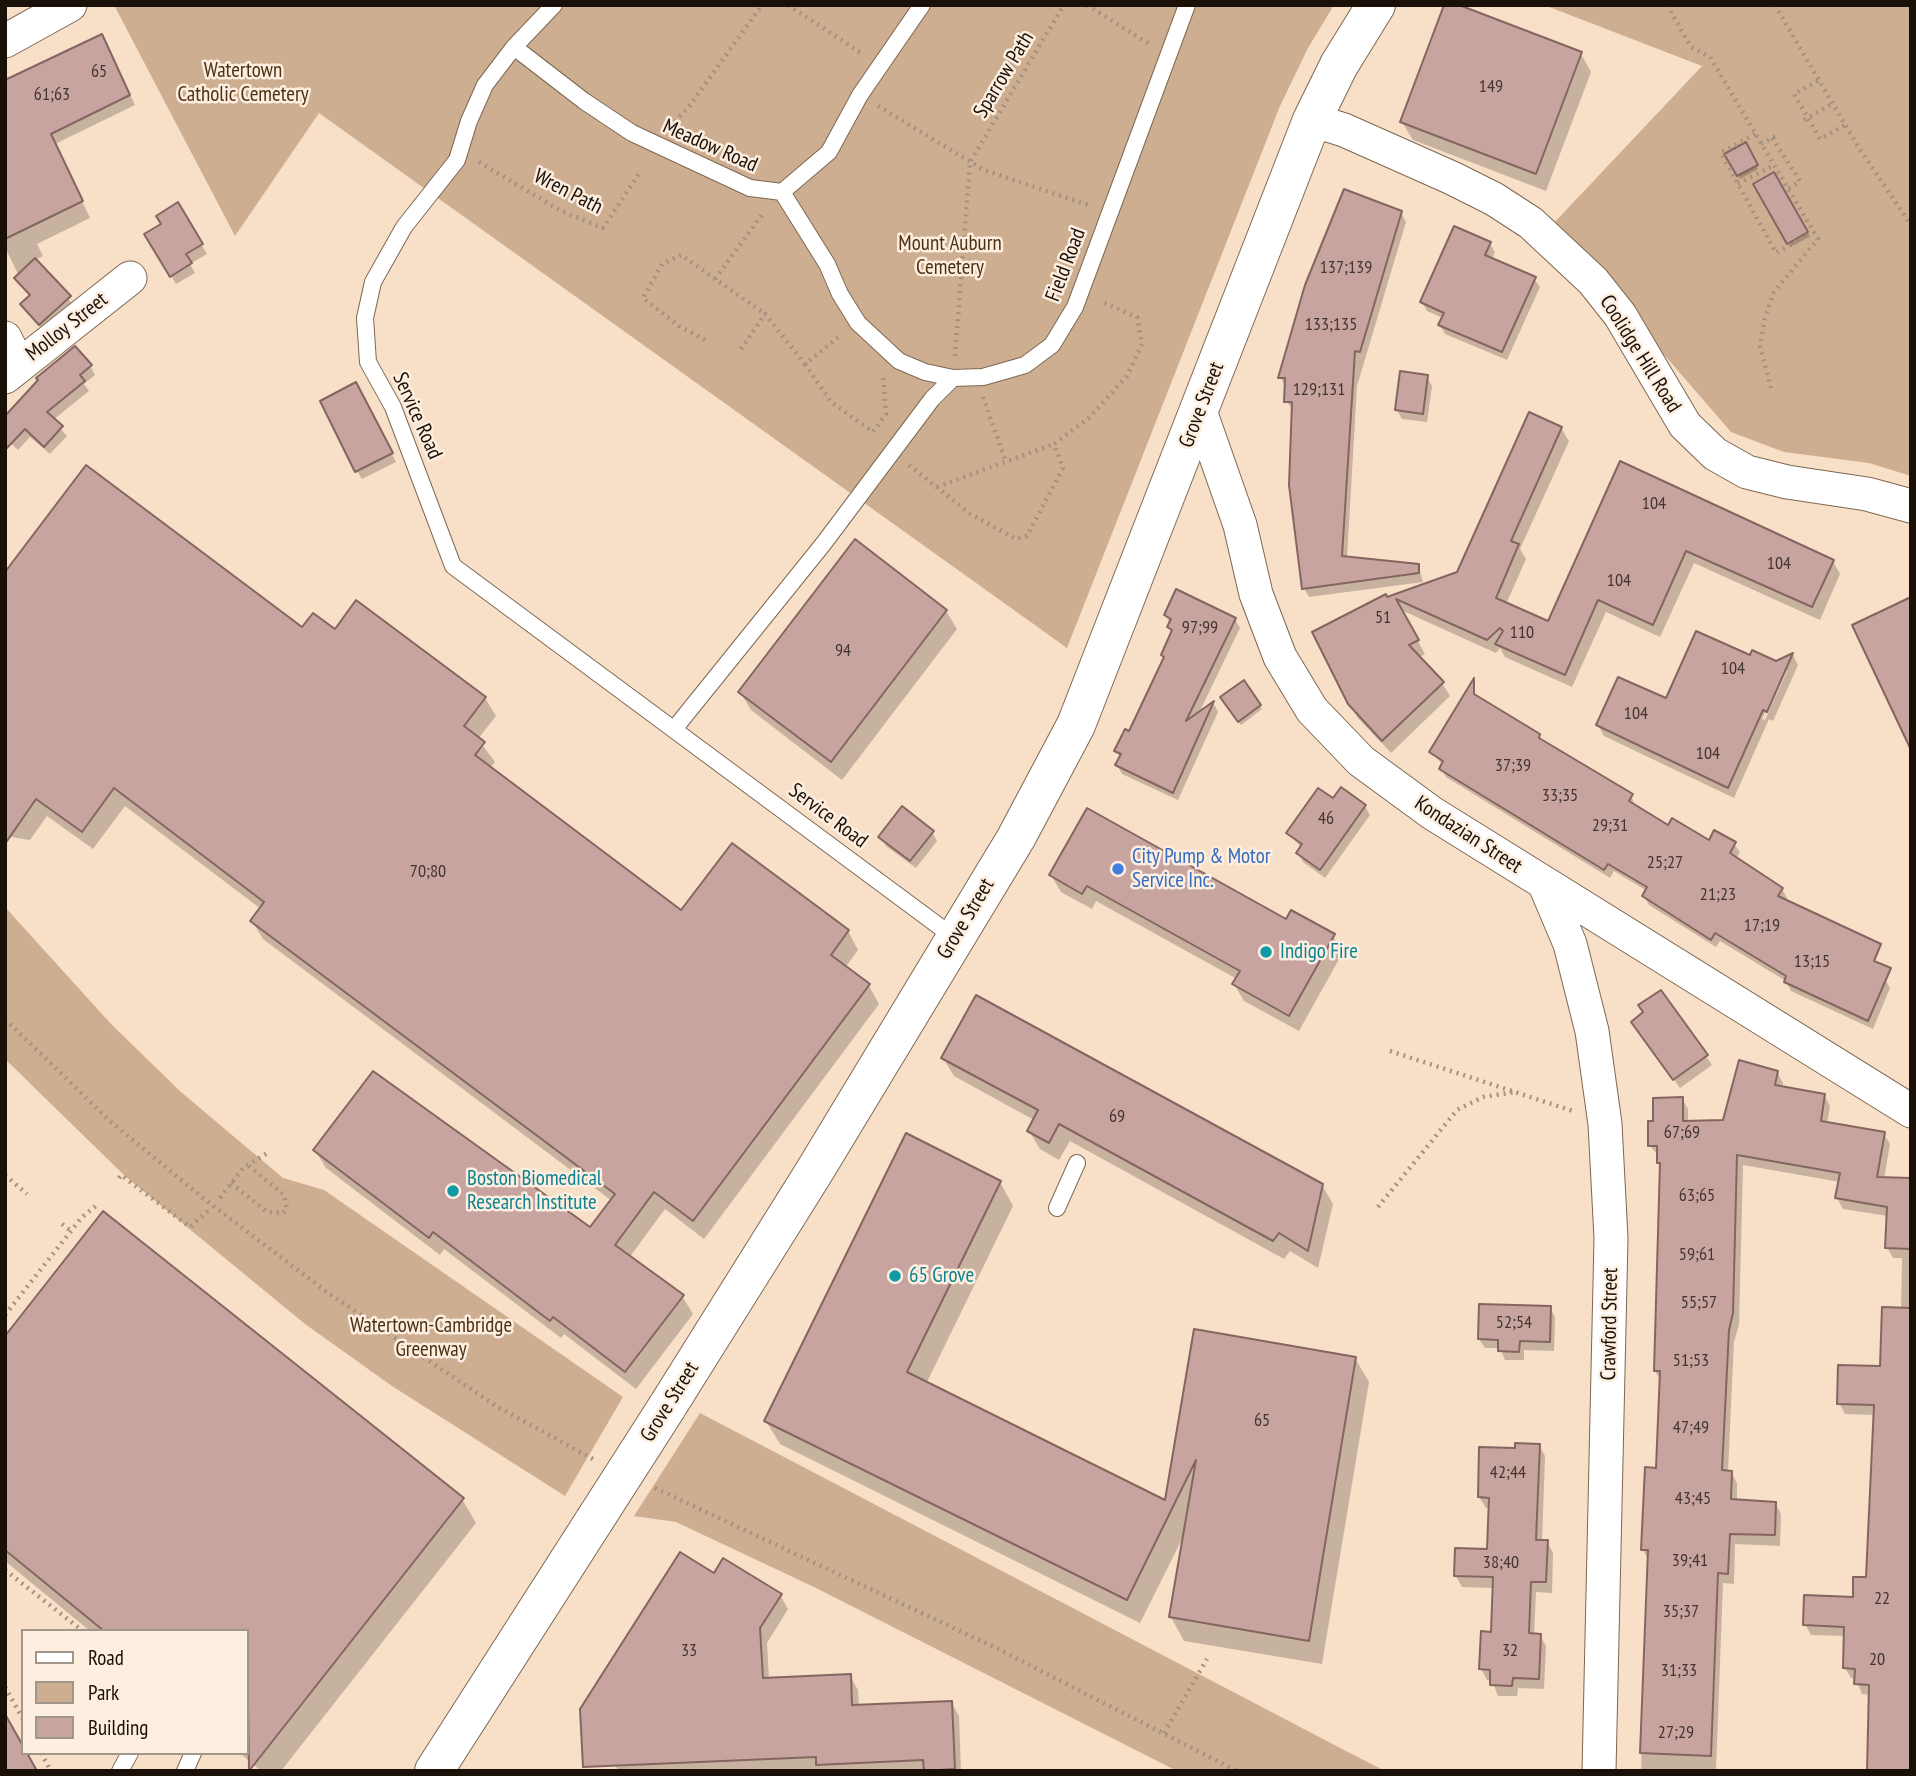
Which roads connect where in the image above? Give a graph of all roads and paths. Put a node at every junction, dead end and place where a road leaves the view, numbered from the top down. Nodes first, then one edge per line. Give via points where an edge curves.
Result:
1 (70, 5) edge
2 (554, 5) edge
3 (762, 5) edge
4 (788, 5) edge
5 (922, 5) edge
6 (1064, 5) edge
7 (1087, 5) edge
8 (1186, 5) edge
9 (1376, 5) edge
10 (1667, 5) edge
11 (1775, 5) edge
12 (5, 41) edge
13 (514, 47) junction
14 (1167, 55) junction
15 (879, 65) junction
16 (1818, 81) junction
17 (860, 95) junction
18 (1832, 104) junction
19 (1805, 119) junction
20 (1312, 120) junction
21 (1845, 125) junction
22 (1755, 134) junction
23 (653, 144) junction
24 (1761, 144) junction
25 (460, 152) junction
26 (970, 162) junction
27 (1774, 165) junction
28 (641, 171) dead end
29 (1738, 184) junction
30 (1788, 189) junction
31 (782, 192) junction
32 (1108, 212) junction
33 (1911, 225) edge
34 (1814, 232) junction
35 (130, 278) dead end
36 (715, 279) junction
37 (1080, 291) junction
38 (765, 314) junction
39 (858, 323) junction
40 (705, 340) dead end
41 (741, 349) dead end
42 (10, 360) edge
43 (805, 364) junction
44 (875, 367) dead end
45 (977, 377) junction
46 (953, 378) junction
47 (1771, 388) dead end
48 (1200, 411) junction
49 (1054, 444) junction
50 (893, 452) junction
51 (1006, 462) junction
52 (936, 487) junction
53 (1911, 506) edge
54 (676, 728) junction
55 (1545, 885) junction
56 (955, 938) junction
57 (5, 1019) edge
58 (21, 1035) dead end
59 (1390, 1051) dead end
60 (1519, 1091) junction
61 (1911, 1111) edge
62 (1577, 1113) dead end
63 (269, 1152) dead end
64 (1077, 1163) dead end
65 (248, 1165) junction
66 (5, 1175) edge
67 (118, 1178) dead end
68 (11, 1180) junction
69 (231, 1183) junction
70 (5, 1187) edge
71 (27, 1194) dead end
72 (220, 1198) dead end
73 (97, 1205) dead end
74 (1378, 1207) dead end
75 (1057, 1208) dead end
76 (209, 1210) dead end
77 (62, 1224) dead end
78 (71, 1231) junction
79 (5, 1315) edge
80 (5, 1570) edge
81 (80, 1629) edge
82 (1207, 1659) dead end
83 (5, 1687) edge
84 (21, 1715) edge
85 (1164, 1733) dead end
86 (42, 1755) edge
87 (129, 1755) edge
88 (192, 1755) edge
89 (51, 1771) edge
90 (120, 1771) edge
91 (185, 1771) edge
92 (435, 1771) edge
93 (1599, 1771) edge

1 - 12 street
2 - 13 lane
3 - 23 path via 688,108
4 - 15 path
5 - 15 lane
6 - 26 path, Sparrow Path
7 - 14 path
8 - 14 lane, Field Road
9 - 20 street, Grove Street
10 - 22 path via 1691,47 1710,57
11 - 16 path
13 - 23 lane, Meadow Road via 583,101
13 - 25 lane, Service Road via 485,85
14 - 32 lane, Field Road
15 - 17 lane
16 - 18 path
16 - 19 path via 1794,94
17 - 26 path
17 - 31 lane via 829,152
18 - 19 path
18 - 21 path
19 - 21 path via 1820,139
20 - 48 street, Grove Street
20 - 53 street, Coolidge Hill Road via 1452,178 1531,223 1593,281 1620,315 1685,425 1715,454 1767,477
21 - 33 path
22 - 24 path
22 - 29 path via 1721,153
23 - 31 lane, Meadow Road via 750,188
24 - 27 path
24 - 30 path via 1774,137 1800,181
25 - 28 path, Wren Path via 561,211 603,228
25 - 54 lane, Service Road via 404,227 373,282 365,318 368,362 393,407 453,566
26 - 32 path
26 - 46 path, Sparrow Path
27 - 29 path
27 - 30 path
29 - 34 path via 1776,253
30 - 34 path
31 - 36 path via 741,239
31 - 39 lane, Field Road
32 - 37 lane, Field Road
34 - 47 path via 1818,239 1774,292 1765,317 1760,346
35 - 42 street, Molloy Street
36 - 38 path
36 - 40 path via 681,255 662,264 643,298
37 - 45 lane, Field Road via 1052,345 1026,365
37 - 49 path via 1136,317 1142,344 1127,376 1089,418
38 - 41 path
38 - 43 path
39 - 43 path
39 - 46 lane, Field Road via 899,361
43 - 44 path via 831,402 873,432 886,414 882,375
45 - 46 lane, Field Road
45 - 51 path
46 - 50 lane
48 - 55 street, Kondazian Street via 1240,526 1256,594 1280,657 1312,710 1361,761
48 - 56 street, Grove Street via 1076,725 1016,838
49 - 51 path
49 - 52 path via 1063,468 1027,536 1016,539 969,513
50 - 52 path
50 - 54 lane
51 - 52 path
54 - 56 lane, Service Road
55 - 61 street, Kondazian Street
55 - 93 street, Crawford Street via 1570,944 1588,1018 1605,1124 1611,1238
56 - 92 street, Grove Street, bridge via 814,1172
57 - 58 path
59 - 60 path
60 - 62 path
60 - 74 path via 1483,1097 1458,1110
63 - 65 path
64 - 75 lane
65 - 69 path
65 - 69 path via 284,1195 287,1209 267,1212
66 - 68 path
67 - 76 path via 121,1175 190,1227
68 - 70 path
68 - 71 path
69 - 72 path
73 - 78 path
77 - 78 path
78 - 79 path
80 - 81 path
82 - 85 path
83 - 84 path
86 - 89 path
87 - 90 lane
88 - 91 lane

